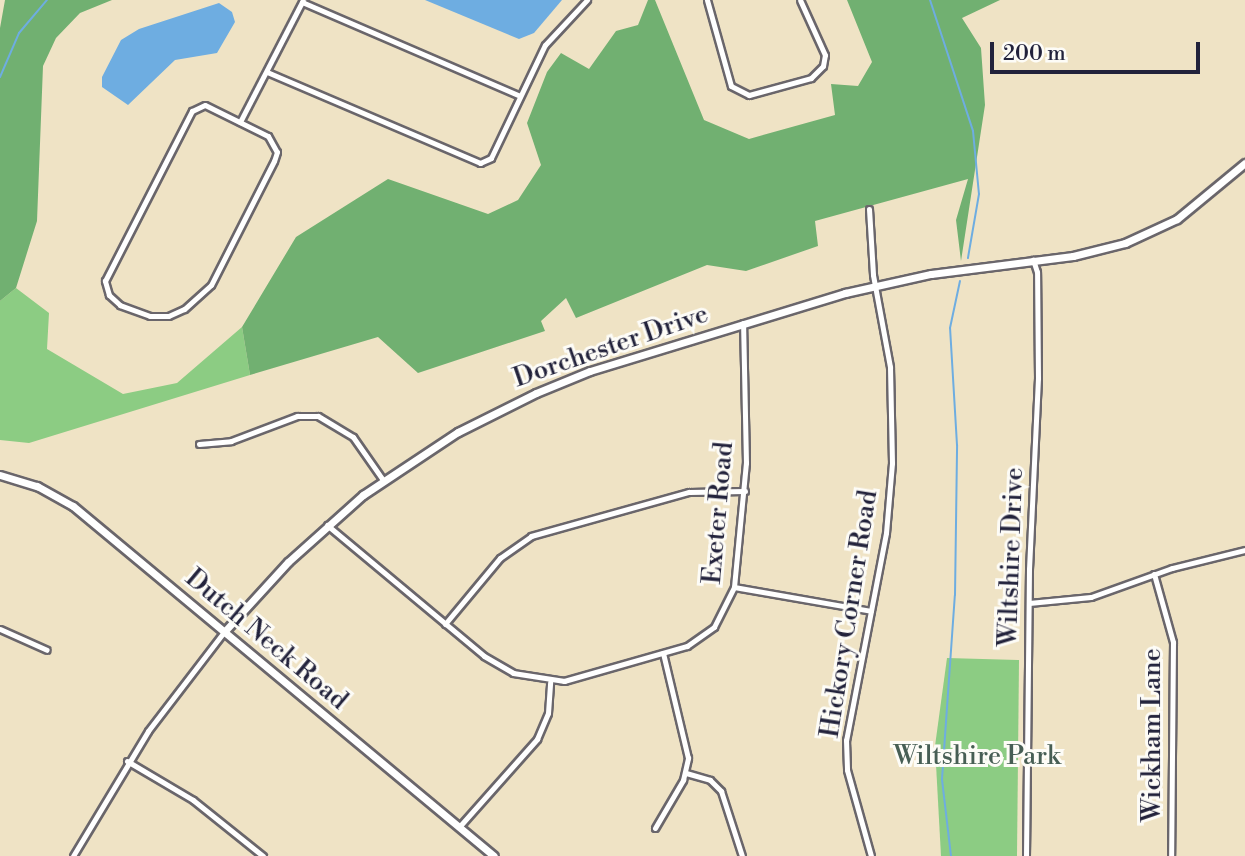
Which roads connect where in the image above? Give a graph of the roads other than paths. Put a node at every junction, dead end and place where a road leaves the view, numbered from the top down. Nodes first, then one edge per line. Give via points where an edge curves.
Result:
1 (587, 0) edge
2 (707, 0) edge
3 (800, 0) edge
4 (302, 1) edge
5 (267, 72) junction
6 (520, 96) junction
7 (240, 122) junction
8 (1245, 164) edge
9 (869, 209) dead end
10 (1033, 260) junction
11 (875, 285) junction
12 (743, 323) junction
13 (199, 444) dead end
14 (0, 475) edge
15 (383, 480) junction
16 (745, 491) junction
17 (327, 525) junction
18 (1245, 550) edge
19 (1154, 574) junction
20 (734, 587) junction
21 (1030, 603) junction
22 (871, 611) junction
23 (445, 624) junction
24 (0, 629) edge
25 (224, 632) junction
26 (47, 650) dead end
27 (663, 653) junction
28 (550, 682) junction
29 (127, 761) junction
30 (686, 773) junction
31 (459, 827) junction
32 (655, 828) dead end
33 (73, 856) edge
34 (263, 856) edge
35 (494, 856) edge
36 (742, 856) edge
37 (871, 856) edge
38 (1026, 856) edge
39 (1171, 856) edge

1 - 6 street via 545,45
2 - 3 street via 731,86 749,95 811,78 823,66 825,55
4 - 5 street
4 - 6 street
5 - 6 street via 480,163 491,158
5 - 7 street
7 - 7 street via 268,136 276,152 211,285 196,302 168,316 150,316 120,305 109,295 105,281 110,267 192,111 205,106
8 - 10 street, Dorchester Drive via 1196,206 1143,236 1088,253
9 - 11 street, Hickory Corner Road
10 - 11 street, Dorchester Drive
10 - 21 street, Wiltshire Drive via 1038,378
11 - 12 street, Dorchester Drive
11 - 22 street, Hickory Corner Road via 892,400 890,498
12 - 15 street, Dorchester Drive via 536,393 458,432
12 - 16 street, Exeter Road
13 - 15 street via 231,441 297,416 318,416 353,437
14 - 25 street, Dutch Neck Road via 37,486 73,506
15 - 17 street, Dorchester Drive
16 - 20 street, Exeter Road
16 - 23 street via 689,492 531,536 500,558
17 - 23 street, Exeter Road
17 - 25 street, Dorchester Drive
18 - 19 street
19 - 21 street via 1080,600
19 - 39 street, Wickham Lane via 1173,642
20 - 22 street
20 - 27 street, Exeter Road via 714,627 687,646
21 - 38 street, Wiltshire Drive
22 - 37 street, Hickory Corner Road via 846,740 848,769
23 - 28 street, Exeter Road via 503,669
24 - 26 street
25 - 29 street, Dorchester Drive
25 - 31 street, Dutch Neck Road
27 - 28 street, Exeter Road
27 - 30 street via 687,738
28 - 31 street via 541,732
29 - 33 street, Dorchester Drive
29 - 34 street via 193,800
30 - 32 street
30 - 36 street via 709,780 720,790
31 - 35 street, Dutch Neck Road

